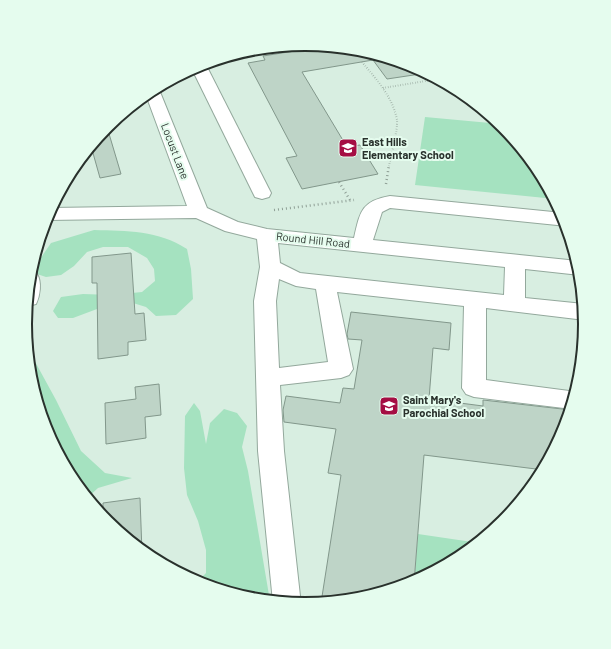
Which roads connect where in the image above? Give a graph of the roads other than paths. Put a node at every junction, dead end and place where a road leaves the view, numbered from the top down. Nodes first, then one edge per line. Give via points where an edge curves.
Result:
1 (201, 72) edge
2 (155, 97) edge
3 (262, 193) dead end
4 (198, 212) junction
5 (56, 214) edge
6 (558, 219) edge
7 (267, 235) junction
8 (362, 245) junction
9 (515, 261) junction
10 (270, 267) junction
11 (573, 267) edge
12 (325, 283) junction
13 (475, 300) junction
14 (514, 304) junction
15 (578, 311) edge
16 (268, 378) junction
17 (568, 399) edge
18 (286, 597) edge

1 - 3 street
2 - 4 street, Locust Lane
4 - 5 street, Round Hill Road
4 - 7 street, Round Hill Road via 232,227
6 - 8 street via 382,203 375,207 371,214
7 - 8 street, Round Hill Road
7 - 10 street
8 - 9 street, Round Hill Road
9 - 11 street, Round Hill Road
9 - 14 street
10 - 12 street via 296,279
10 - 16 street via 265,302
12 - 13 street
12 - 16 street via 341,369
13 - 14 street
13 - 17 street via 474,388
14 - 15 street
16 - 18 street via 271,451

